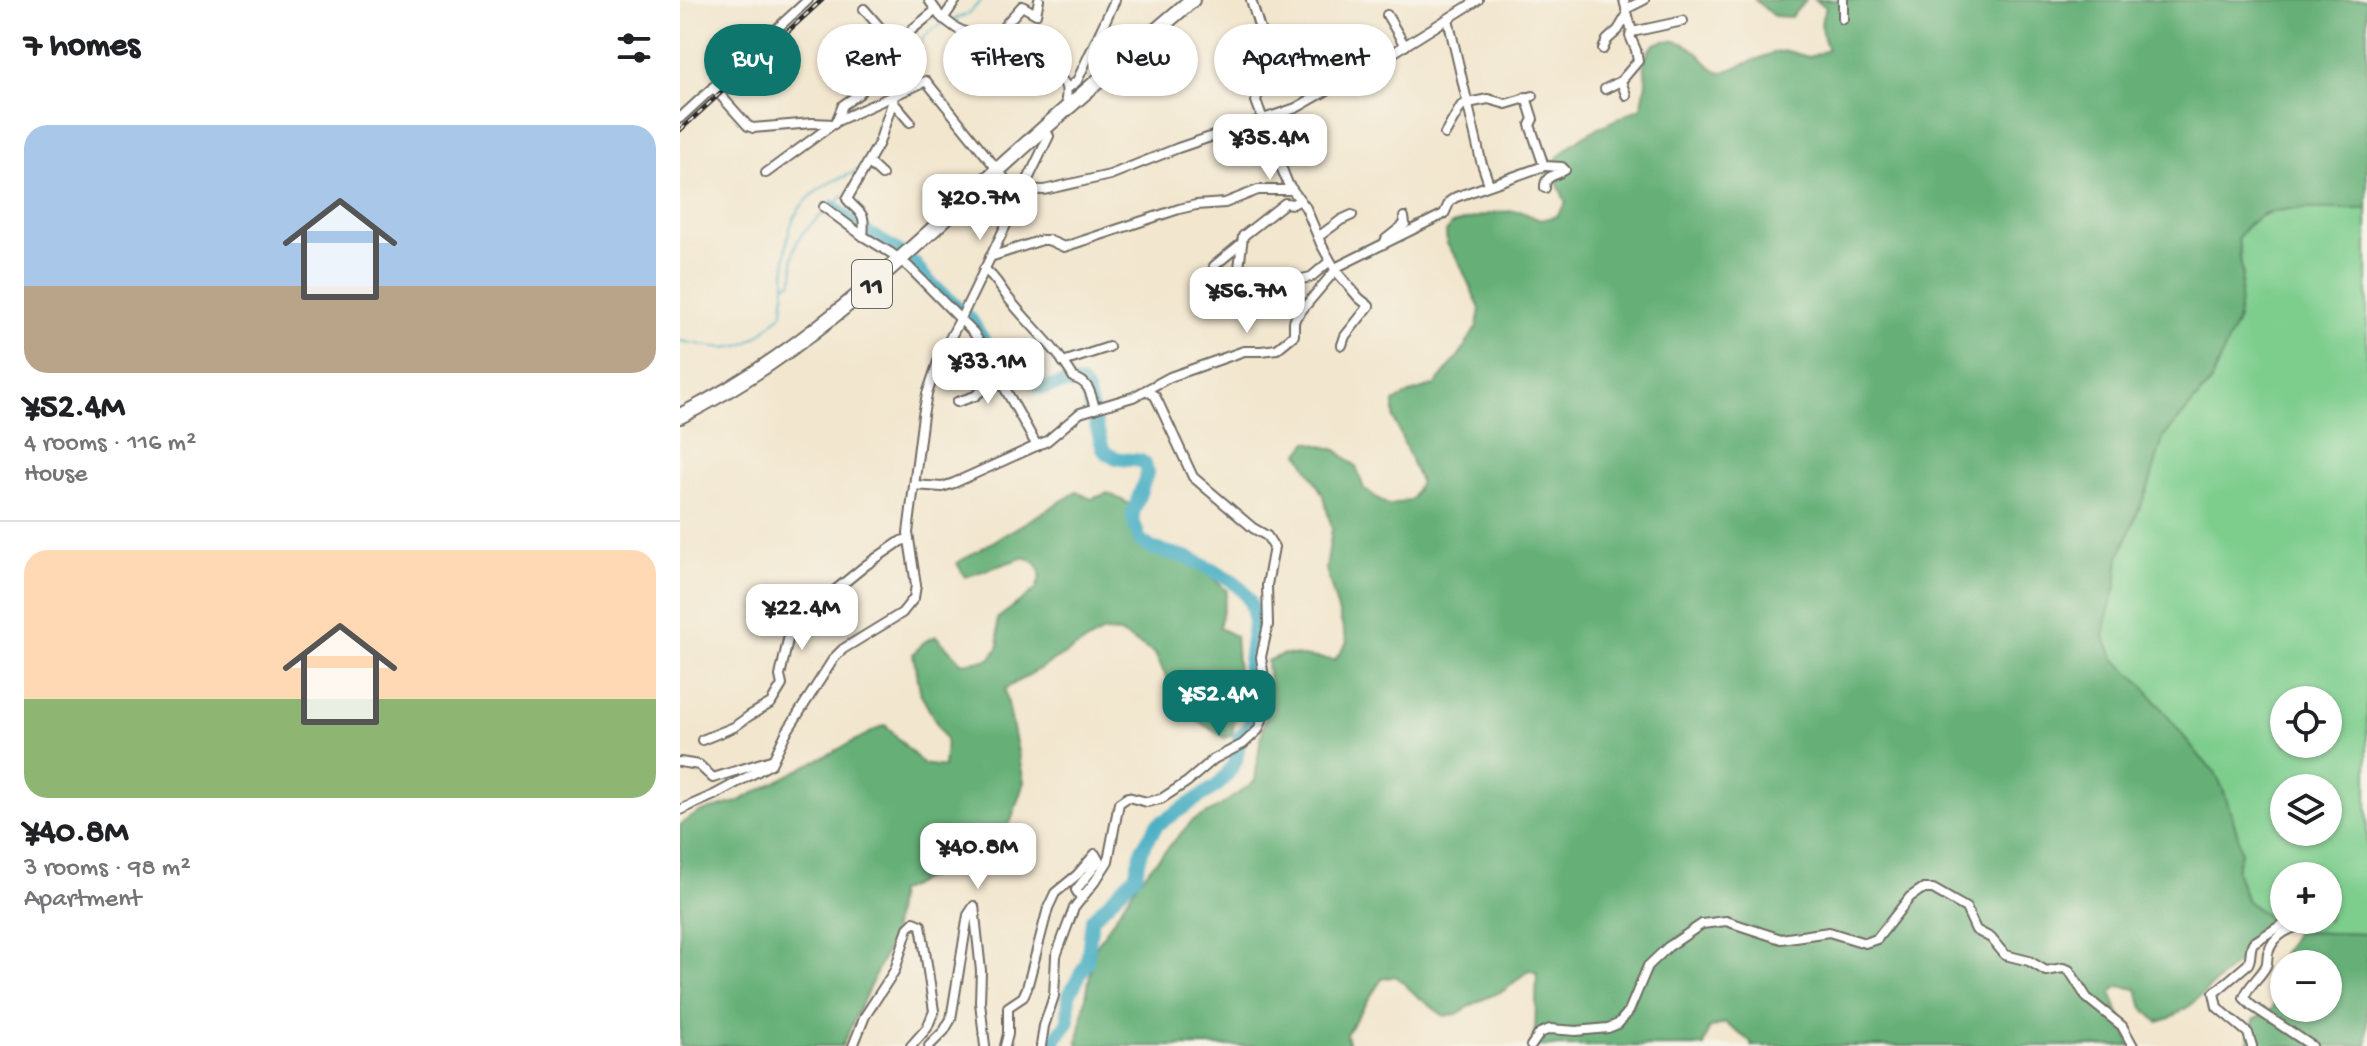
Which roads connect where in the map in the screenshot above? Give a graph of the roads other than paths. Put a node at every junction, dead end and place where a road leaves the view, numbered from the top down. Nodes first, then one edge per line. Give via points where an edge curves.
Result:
1 (808, 0) edge
2 (929, 0) edge
3 (956, 0) edge
4 (1039, 0) edge
5 (1115, 0) edge
6 (1192, 0) edge
7 (1251, 0) edge
8 (1478, 0) edge
9 (1644, 0) edge
10 (1843, 0) edge
11 (1626, 8) edge
12 (864, 9) dead end
13 (936, 10) junction
14 (1387, 15) dead end
15 (943, 19) junction
16 (1448, 19) junction
17 (1843, 19) dead end
18 (1683, 21) dead end
19 (782, 24) edge
20 (877, 24) edge
21 (920, 24) edge
22 (950, 24) edge
23 (1006, 24) edge
24 (1632, 32) junction
25 (1405, 46) junction
26 (1603, 49) dead end
27 (1621, 81) junction
28 (1072, 85) edge
29 (1605, 89) dead end
30 (704, 95) edge
31 (1626, 95) dead end
32 (721, 96) edge
33 (856, 96) edge
34 (1067, 96) edge
35 (893, 98) junction
36 (1468, 103) junction
37 (1071, 104) junction
38 (680, 118) edge
39 (1263, 119) junction
40 (836, 122) junction
41 (910, 122) dead end
42 (1044, 128) junction
43 (1445, 134) dead end
44 (869, 163) junction
45 (1544, 166) junction
46 (997, 171) junction
47 (766, 173) dead end
48 (882, 175) dead end
49 (1489, 184) junction
50 (1545, 188) dead end
51 (1024, 189) junction
52 (1292, 190) junction
53 (1300, 200) junction
54 (824, 207) dead end
55 (1352, 215) dead end
56 (1404, 217) dead end
57 (863, 236) junction
58 (1318, 237) junction
59 (1242, 243) junction
60 (1384, 243) junction
61 (990, 257) junction
62 (900, 260) junction
63 (1330, 261) junction
64 (1214, 266) dead end
65 (984, 269) junction
66 (1336, 271) junction
67 (1300, 281) junction
68 (1283, 283) dead end
69 (1243, 294) dead end
70 (1311, 299) junction
71 (963, 314) junction
72 (1342, 345) dead end
73 (1109, 347) dead end
74 (1063, 362) junction
75 (1000, 376) junction
76 (1146, 390) junction
77 (957, 402) dead end
78 (1095, 409) junction
79 (680, 416) edge
80 (1037, 446) junction
81 (914, 485) junction
82 (909, 539) junction
83 (702, 740) dead end
84 (773, 759) junction
85 (680, 762) edge
86 (680, 810) edge
87 (1081, 898) junction
88 (2270, 932) edge
89 (2281, 934) edge
90 (853, 1046) edge
91 (911, 1046) edge
92 (929, 1046) edge
93 (985, 1046) edge
94 (1005, 1046) edge
95 (1041, 1046) edge
96 (1531, 1046) edge
97 (2133, 1046) edge
98 (2252, 1046) edge
99 (2312, 1046) edge

1 - 19 street
2 - 13 street
3 - 15 street
4 - 23 street via 1036,14 1022,6
5 - 28 street
6 - 37 highway, 11
7 - 39 street via 1267,59 1256,101
8 - 16 street
9 - 11 street
10 - 17 street
11 - 24 street
11 - 26 street
12 - 20 street
13 - 15 street
13 - 21 street
14 - 25 street
15 - 22 street
16 - 25 street
16 - 36 street
18 - 24 street
24 - 27 street via 1638,61
25 - 39 street via 1308,102
27 - 29 street
27 - 31 street
30 - 38 street
32 - 40 street via 753,128
33 - 40 street via 843,105
34 - 37 street
35 - 40 street
35 - 41 street
35 - 44 street
35 - 46 street via 929,82
36 - 43 street
36 - 45 street via 1488,99 1506,104 1529,97 1530,125
36 - 49 street
37 - 42 highway, 11
39 - 51 street via 1110,175 1044,190
39 - 52 street
40 - 47 street
42 - 46 highway, 11
42 - 51 street via 1049,136
44 - 48 street
44 - 57 street via 847,199 862,213
45 - 49 street
45 - 50 street via 1565,170 1548,177
46 - 51 street via 1013,189
46 - 62 highway, 11
49 - 60 street via 1456,197 1444,214
51 - 61 street
52 - 53 street
52 - 61 street via 1258,190 1225,203 1179,209 1064,247 1042,240
53 - 58 street
53 - 59 street via 1285,203 1243,236
54 - 57 street
55 - 58 street
56 - 60 street via 1405,224
57 - 62 street
58 - 63 street
59 - 64 street
59 - 69 street
60 - 66 street
61 - 65 street
62 - 71 street
62 - 79 highway, 11 via 789,350
63 - 66 street
63 - 67 street
65 - 71 street
65 - 74 street
66 - 70 street
66 - 72 street via 1369,306
67 - 68 street
67 - 70 street
70 - 76 street via 1294,322 1294,335 1277,349 1244,351
71 - 75 street
71 - 81 street via 945,344 927,394
73 - 74 street
74 - 78 street via 1089,387
75 - 77 street via 975,396
75 - 80 street
76 - 78 street
76 - 87 street via 1155,396 1193,477 1274,547 1261,650 1262,720 1243,744 1214,759 1171,794 1153,802 1128,797 1119,803 1108,861
78 - 80 street via 1080,413
80 - 81 street via 942,487
81 - 82 street
82 - 83 street via 866,565 791,626 782,685 771,703
82 - 84 street via 914,598 902,613 834,658
84 - 85 street via 713,778 699,765
84 - 86 street via 764,769
87 - 94 street via 1076,890 1099,861 1095,854 1055,893 1027,988 1008,1007
87 - 95 street via 1056,956 1054,996
88 - 98 street via 2253,943 2248,964 2214,993 2217,1007 2248,1033
89 - 99 street via 2244,998
90 - 91 street via 865,1016 895,970 914,922 924,934 934,1011
92 - 93 street via 951,1019 968,915 974,906
96 - 97 street via 1550,1029 1618,1024 1648,966 1702,924 1726,921 1781,939 1829,932 1865,943 1877,939 1922,889 1966,908 1976,930 2005,955 2046,971 2069,970 2087,998 2122,1026

